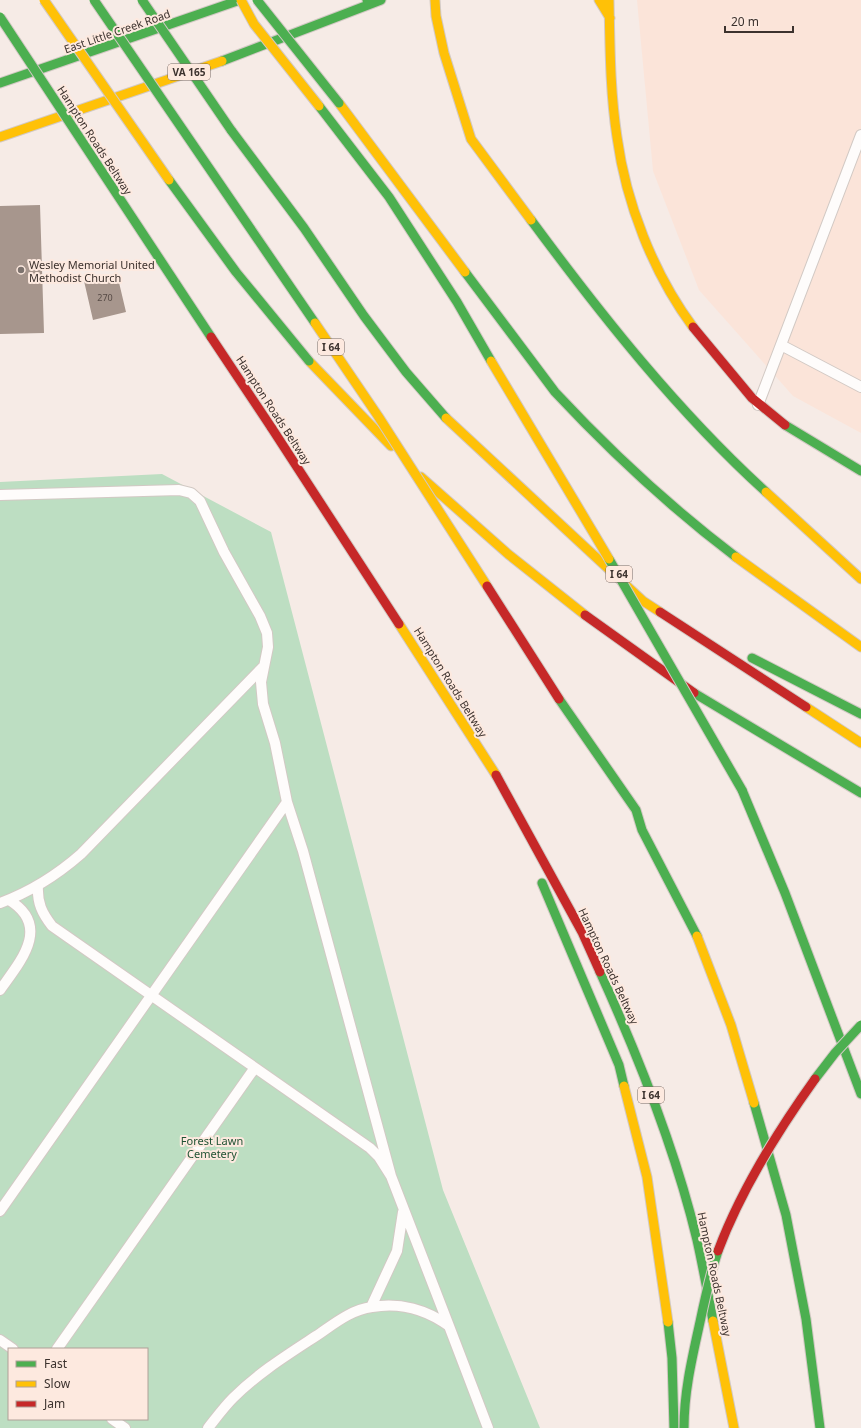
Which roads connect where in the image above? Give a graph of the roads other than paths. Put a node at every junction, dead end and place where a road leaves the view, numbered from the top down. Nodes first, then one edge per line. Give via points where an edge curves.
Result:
1 (44, 0) edge
2 (94, 0) edge
3 (142, 0) edge
4 (241, 0) edge
5 (257, 0) edge
6 (381, 0) edge
7 (435, 0) edge
8 (599, 0) edge
9 (609, 0) edge
10 (368, 2) edge
11 (0, 17) edge
12 (610, 18) junction
13 (0, 83) edge
14 (2, 134) edge
15 (861, 135) edge
16 (781, 345) junction
17 (861, 387) edge
18 (758, 405) junction
19 (861, 472) edge
20 (0, 495) edge
21 (861, 579) edge
22 (643, 601) junction
23 (732, 647) dead end
24 (861, 647) edge
25 (746, 654) dead end
26 (264, 666) junction
27 (861, 714) edge
28 (861, 743) edge
29 (502, 785) junction
30 (861, 793) edge
31 (287, 802) junction
32 (38, 886) junction
33 (4, 901) edge
34 (0, 990) edge
35 (150, 996) junction
36 (861, 1025) edge
37 (254, 1069) junction
38 (861, 1094) edge
39 (390, 1176) junction
40 (403, 1210) junction
41 (0, 1211) edge
42 (371, 1307) junction
43 (449, 1326) junction
44 (0, 1340) edge
45 (12, 1348) edge
46 (58, 1348) edge
47 (113, 1420) edge
48 (125, 1428) edge
49 (208, 1428) edge
50 (488, 1428) edge
51 (674, 1428) edge
52 (684, 1428) edge
53 (734, 1428) edge
54 (820, 1428) edge

1 - 30 main road, bridge via 236,272 309,361 429,485 508,554 600,627 710,704
2 - 54 main road, I 64, bridge via 378,416 559,698 636,810 642,830 702,946 731,1025 786,1215 806,1319
3 - 22 main road, bridge via 231,130 406,372 452,425
4 - 13 main road, East Little Creek Road
4 - 38 main road, I 64, bridge via 254,24 389,197 457,302 596,535 742,790 785,893
5 - 24 main road, bridge via 339,103 555,392 587,426 692,523 798,604
6 - 10 main road, VA 165
7 - 21 main road via 444,53 471,139 591,301 645,365 736,465
8 - 12 main road
9 - 12 main road
10 - 14 main road, VA 165 via 218,62
11 - 29 main road, Hampton Roads Beltway / I 64, bridge via 271,427
12 - 18 main road via 614,108 620,156 631,202 647,247 683,315 712,353
15 - 16 lane
16 - 17 lane
16 - 18 lane
18 - 19 main road via 793,431
20 - 26 lane via 180,490 191,493 200,501 224,552 260,616 267,633 268,647
22 - 23 main road
22 - 28 main road
25 - 27 main road
26 - 31 lane via 261,682 263,704 275,743
26 - 32 lane via 81,854
29 - 51 main road via 619,1065 647,1177 659,1252 672,1358
29 - 53 main road, Hampton Roads Beltway / I 64 via 582,932 632,1043 661,1121 697,1240
31 - 35 lane
31 - 39 lane via 303,851
32 - 33 lane
32 - 35 lane via 37,899 42,914 52,926
33 - 34 lane via 17,904 24,913 31,938 27,952
35 - 37 lane
35 - 41 lane
36 - 52 main road, bridge via 813,1081 775,1137 739,1202 723,1238 711,1272 689,1366
37 - 39 lane via 370,1148 379,1157
37 - 46 lane
39 - 40 lane
40 - 42 lane via 397,1251
40 - 43 lane
42 - 43 lane via 390,1305 412,1308 438,1318
42 - 49 lane via 349,1314 262,1372 232,1398
43 - 50 lane
44 - 45 lane
47 - 48 lane

